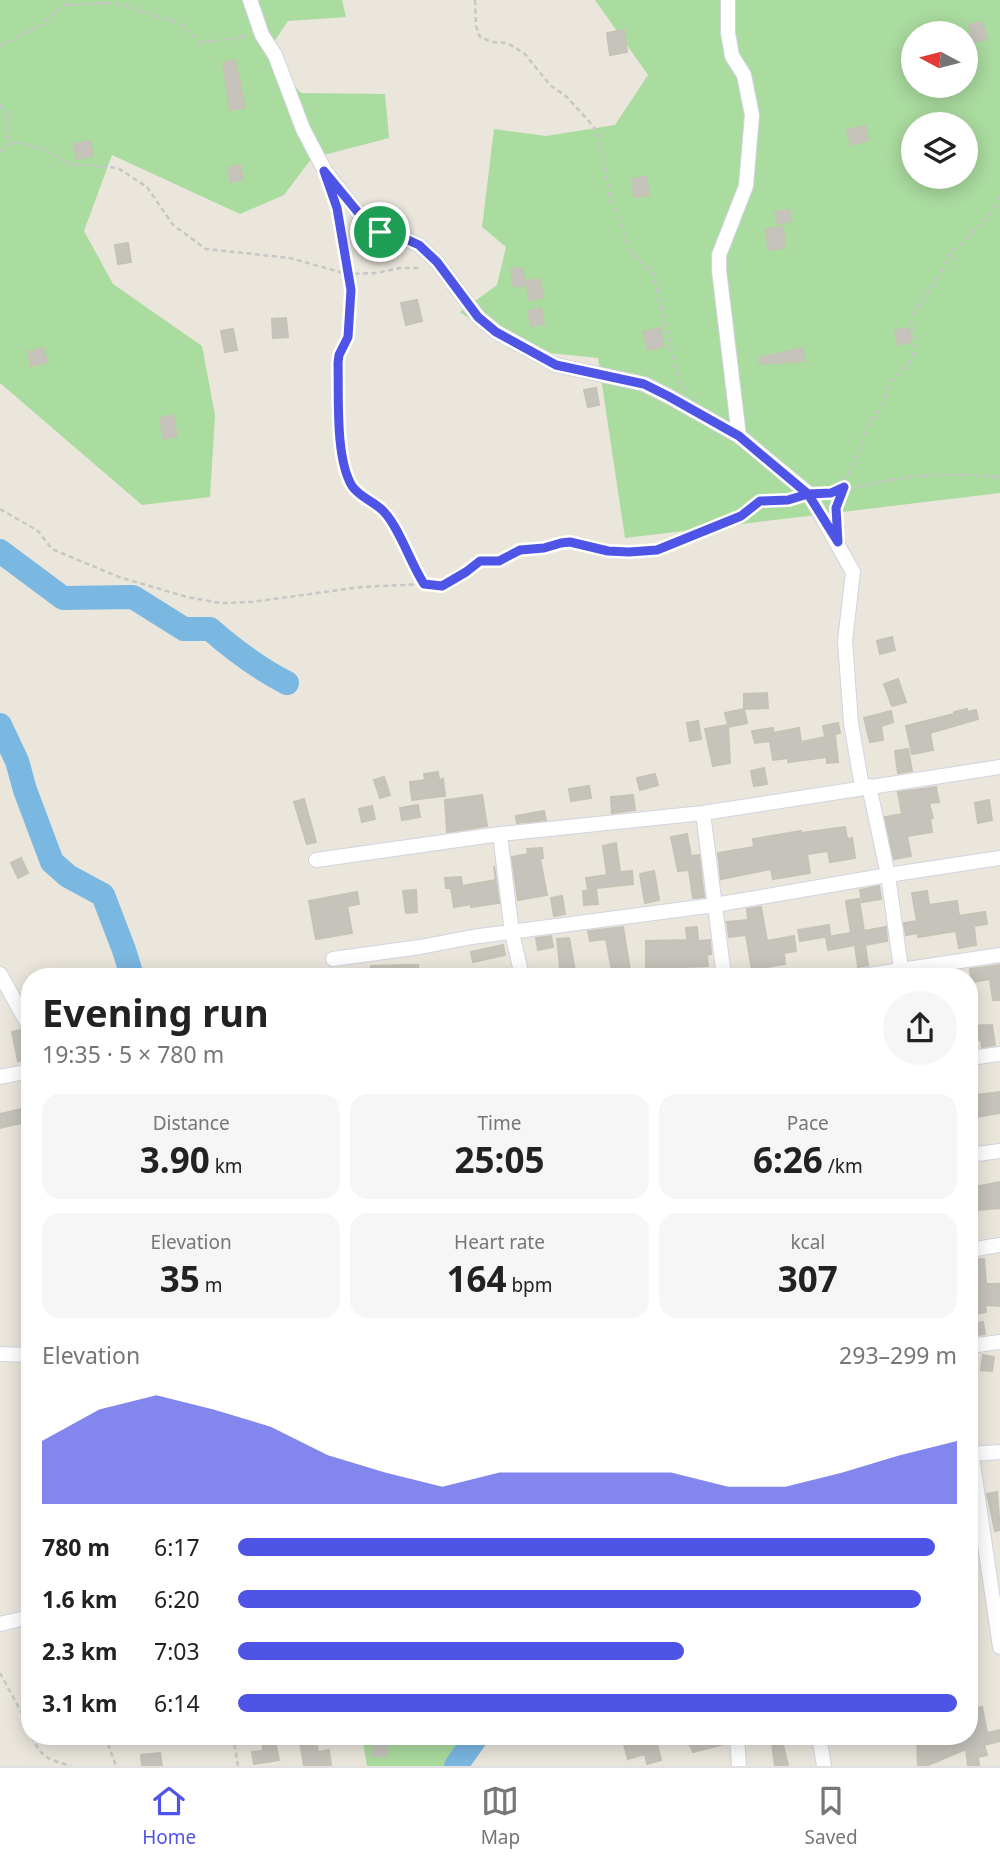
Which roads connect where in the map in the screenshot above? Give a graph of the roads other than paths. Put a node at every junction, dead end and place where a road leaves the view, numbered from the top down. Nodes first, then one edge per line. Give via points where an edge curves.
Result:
1 (250, 0) edge
2 (728, 0) edge
3 (739, 436) junction
4 (1000, 767) edge
5 (866, 786) junction
6 (703, 813) junction
7 (500, 834) junction
8 (1000, 858) edge
9 (316, 860) dead end
10 (888, 875) junction
11 (715, 905) junction
12 (512, 933) junction
13 (1000, 955) edge
14 (333, 959) dead end
15 (520, 968) edge
16 (723, 968) edge
17 (901, 968) edge
18 (929, 968) edge
19 (0, 975) edge
20 (21, 1012) edge
21 (1000, 1054) edge
22 (978, 1057) edge
23 (21, 1073) edge
24 (0, 1077) edge
25 (1000, 1151) edge
26 (978, 1154) edge
27 (1000, 1245) edge
28 (978, 1249) edge
29 (1000, 1342) edge
30 (978, 1345) edge
31 (0, 1354) edge
32 (21, 1355) edge
33 (978, 1451) edge
34 (1000, 1452) edge
35 (978, 1503) edge
36 (21, 1620) edge
37 (0, 1624) edge
38 (1000, 1647) edge
39 (738, 1745) edge
40 (820, 1745) edge
41 (739, 1766) edge
42 (824, 1766) edge

1 - 3 street via 324,171 361,216 380,232 419,245 478,317 496,332 556,365 644,384
2 - 3 street via 732,56 744,75 752,115 746,186 719,255
3 - 5 street via 808,494 853,572 845,641 851,723
4 - 5 street
5 - 6 street
5 - 10 street
6 - 7 street
6 - 11 street
7 - 9 street
7 - 12 street
8 - 10 street
10 - 11 street
10 - 17 street
11 - 12 street
11 - 16 street
12 - 14 street
12 - 15 street
13 - 18 street
19 - 20 street
21 - 22 street
23 - 24 street
25 - 26 street
27 - 28 street
29 - 30 street
31 - 32 street
33 - 34 street
35 - 38 street
36 - 37 street
39 - 41 street
40 - 42 street

